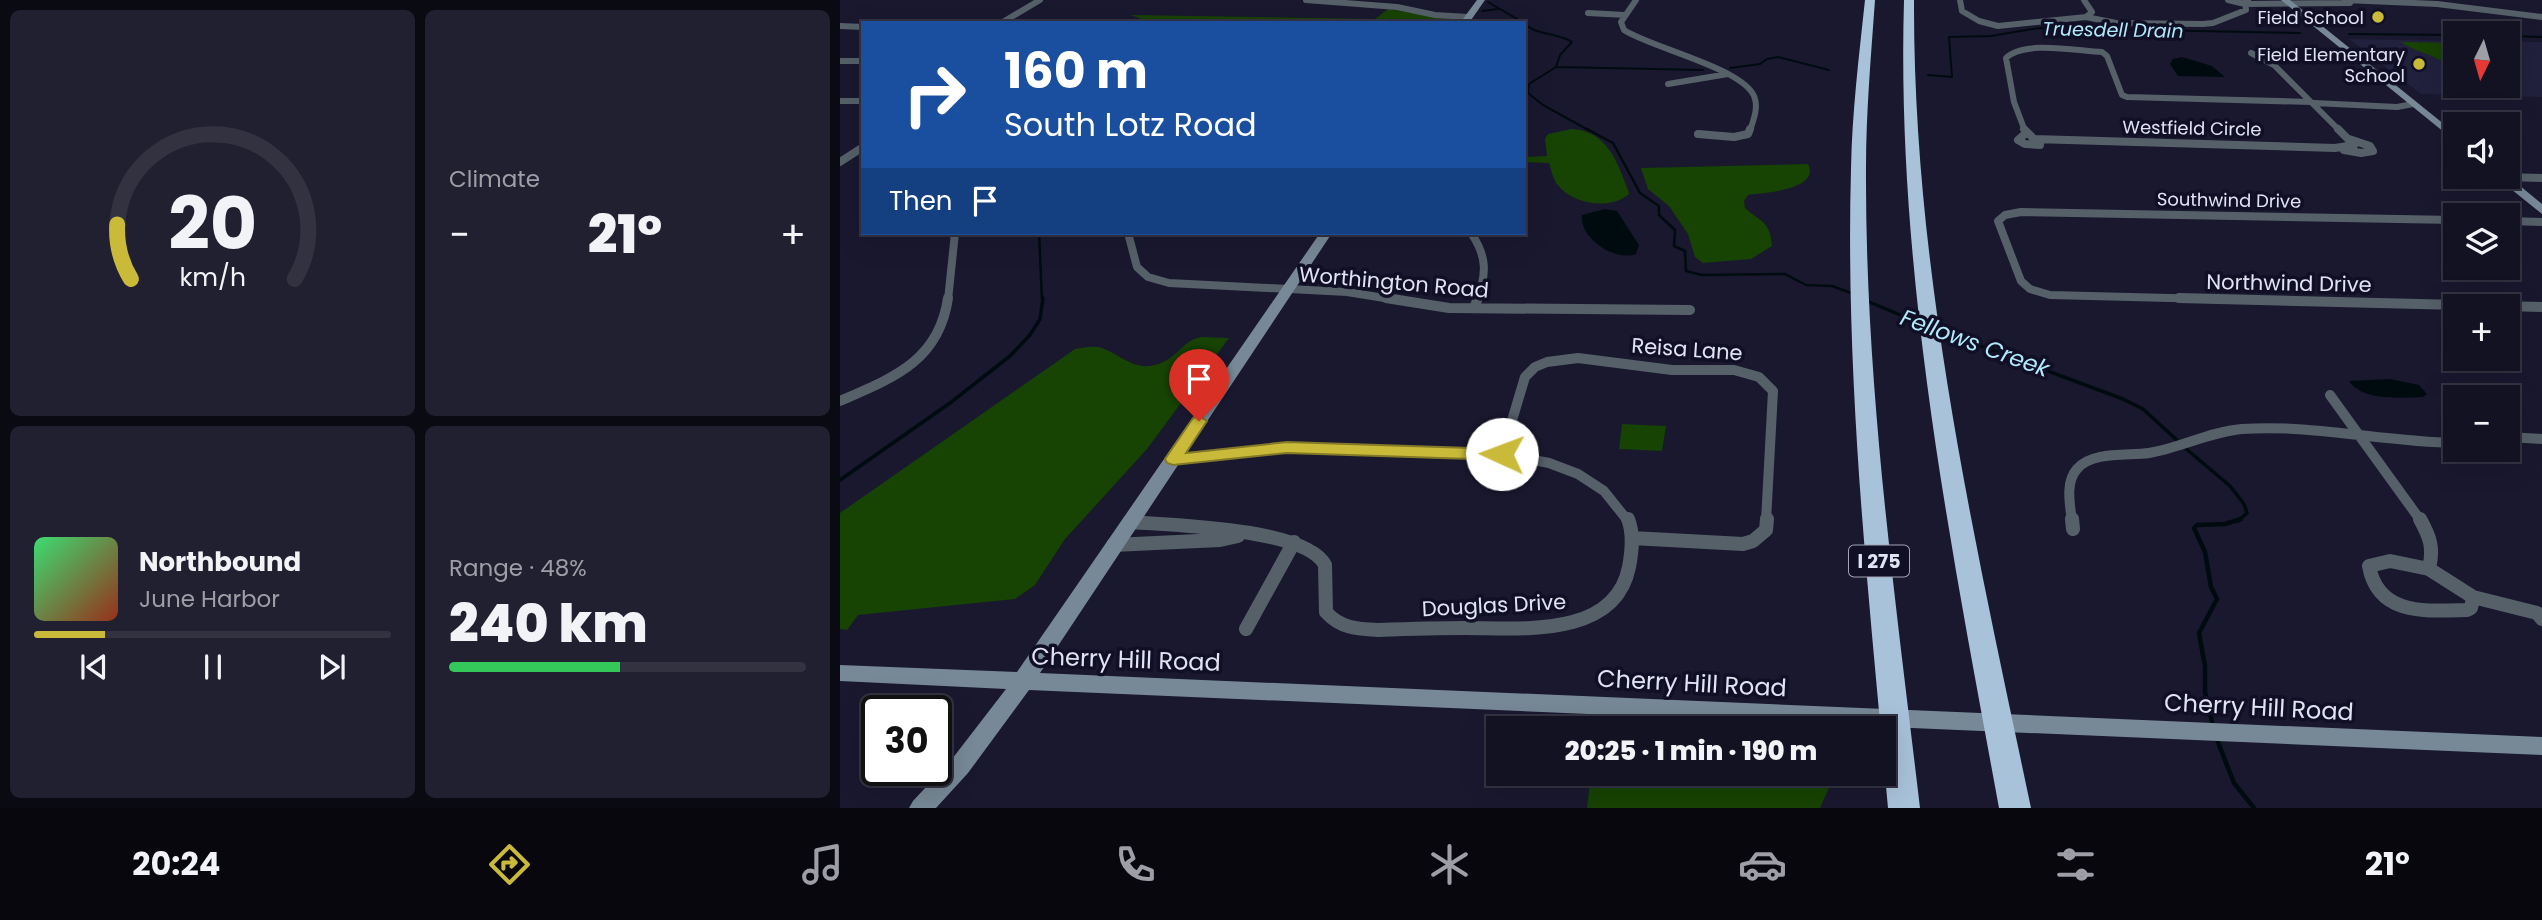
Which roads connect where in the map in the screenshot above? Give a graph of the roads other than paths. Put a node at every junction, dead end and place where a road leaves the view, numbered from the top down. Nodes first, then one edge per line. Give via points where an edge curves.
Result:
1 (1040, 0) edge
2 (1307, 0) edge
3 (1320, 0) edge
4 (1481, 0) edge
5 (1636, 0) edge
6 (1870, 0) edge
7 (1909, 0) edge
8 (1960, 0) edge
9 (2084, 0) edge
10 (2228, 0) edge
11 (2345, 0) edge
12 (2258, 1) edge
13 (2287, 1) edge
14 (2247, 2) edge
15 (2357, 2) edge
16 (2454, 3) edge
17 (1588, 13) dead end
18 (1625, 15) junction
19 (2542, 17) edge
20 (2086, 18) junction
21 (1466, 20) edge
22 (1004, 21) edge
23 (840, 26) edge
24 (861, 27) edge
25 (2251, 53) dead end
26 (840, 61) edge
27 (861, 61) edge
28 (1728, 74) junction
29 (1668, 84) dead end
30 (840, 101) edge
31 (861, 101) edge
32 (2311, 102) junction
33 (2413, 104) junction
34 (2443, 128) edge
35 (1698, 134) dead end
36 (2348, 139) junction
37 (840, 148) edge
38 (2335, 148) junction
39 (861, 149) edge
40 (861, 150) edge
41 (840, 162) edge
42 (2520, 177) edge
43 (2542, 178) edge
44 (2517, 189) edge
45 (2542, 210) edge
46 (2443, 220) edge
47 (2520, 221) edge
48 (2542, 222) edge
49 (955, 235) edge
50 (1128, 235) edge
51 (1325, 235) edge
52 (1472, 235) edge
53 (1288, 289) junction
54 (2036, 291) joint
55 (2542, 307) edge
56 (1474, 308) junction
57 (1690, 310) dead end
58 (2330, 395) dead end
59 (840, 401) edge
60 (2361, 438) junction
61 (2520, 438) edge
62 (2542, 439) edge
63 (2443, 443) edge
64 (1502, 454) junction
65 (1173, 459) junction
66 (1129, 522) junction
67 (2073, 529) dead end
68 (1248, 534) junction
69 (1632, 538) junction
70 (1294, 542) junction
71 (1114, 545) junction
72 (2428, 569) junction
73 (2473, 597) junction
74 (2542, 619) edge
75 (1246, 629) dead end
76 (840, 673) edge
77 (1023, 681) junction
78 (2542, 746) edge
79 (921, 808) edge
80 (1904, 808) edge
81 (2015, 808) edge

1 - 22 street
2 - 3 street
3 - 21 street via 1397,7
4 - 21 main road
5 - 18 street
6 - 80 highway, I 275 via 1858,187 1861,313 1875,526
7 - 81 highway via 1910,138 1927,313 1948,457
8 - 20 street via 1962,11 1993,26
9 - 20 street via 2092,12
10 - 14 street
11 - 15 street
12 - 13 street
12 - 14 street
13 - 15 street
13 - 33 main road
14 - 20 street via 2246,10 2203,24
15 - 16 street
16 - 19 street
17 - 18 street
18 - 28 street via 1621,24 1630,34
23 - 24 street
25 - 32 street via 2274,65
26 - 27 street
28 - 29 street
28 - 35 street via 1746,84 1756,98 1750,132 1734,137
30 - 31 street
32 - 33 street
32 - 36 street, Westfield Circle
32 - 38 street, Westfield Circle via 2127,97 2102,52 2035,48 2007,55 2016,110 2026,133 2017,138 2022,143
33 - 34 main road
36 - 38 street via 2354,145
36 - 38 street, Westfield Circle via 2373,151
37 - 39 street
40 - 41 street
42 - 43 street
44 - 45 main road
46 - 54 street, Southwind Drive via 2003,215 1998,223 2021,281
47 - 48 street
49 - 59 street via 941,330 911,363
50 - 53 street, Worthington Road via 1133,264 1153,279 1185,286
51 - 53 main road
52 - 56 street via 1487,264
53 - 56 street, Worthington Road
53 - 65 main road
54 - 55 street, Northwind Drive via 2057,296
56 - 57 street, Worthington Road
58 - 60 street
60 - 63 street
60 - 67 street via 2244,429 2195,438 2154,453 2088,461 2070,480
60 - 72 street via 2431,539
61 - 62 street
64 - 65 street, Douglas Drive via 1287,448
64 - 69 street, Douglas Drive via 1559,465 1592,481 1626,516
64 - 69 street, Reisa Lane via 1525,377 1547,362 1594,360 1760,376 1773,391 1766,530 1743,544
65 - 66 main road
66 - 68 street, Douglas Drive
66 - 71 main road
68 - 70 street, Douglas Drive
68 - 71 street, Douglas Drive via 1220,540
69 - 70 street, Douglas Drive via 1629,573 1620,592 1583,619 1560,625 1363,630 1345,627 1329,617 1323,560
70 - 75 street
71 - 77 main road
72 - 73 street
72 - 73 street via 2377,562 2368,568 2379,593 2399,606 2467,610
73 - 74 street via 2537,613
76 - 77 main road, Cherry Hill Road
77 - 78 main road, Cherry Hill Road
77 - 79 main road via 980,742

